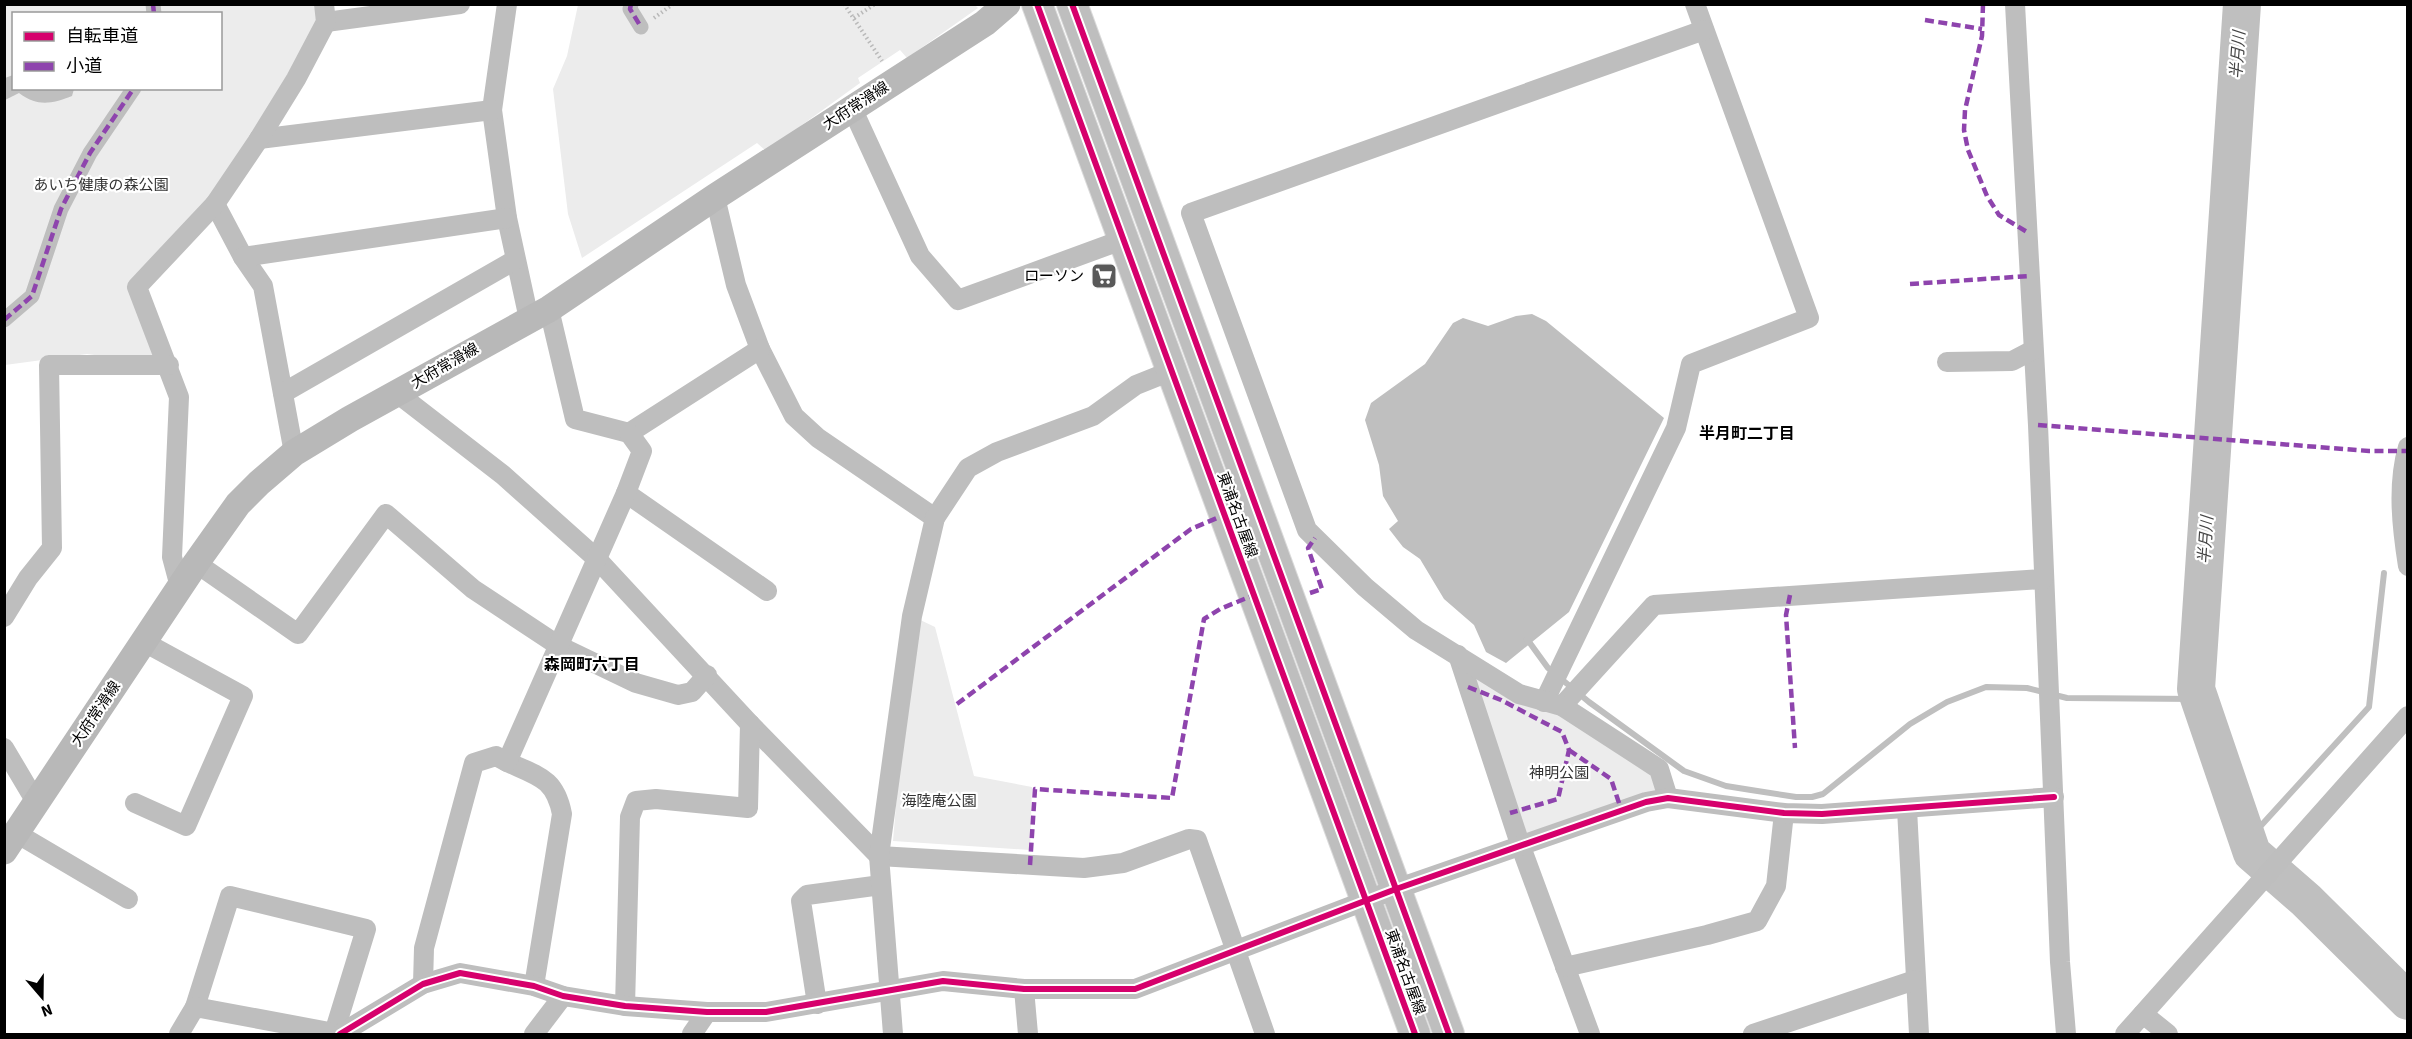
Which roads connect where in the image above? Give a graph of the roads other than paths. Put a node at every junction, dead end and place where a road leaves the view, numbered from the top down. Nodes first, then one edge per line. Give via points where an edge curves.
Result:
1 (460, 4) edge
2 (507, 4) edge
3 (631, 4) edge
4 (1007, 4) edge
5 (1037, 4) edge
6 (1072, 4) edge
7 (1695, 4) edge
8 (2015, 4) edge
9 (325, 13) edge
10 (641, 27) dead end
11 (1704, 30) junction
12 (133, 90) edge
13 (852, 108) junction
14 (492, 110) junction
15 (259, 140) junction
16 (715, 197) junction
17 (215, 204) junction
18 (507, 218) junction
19 (1122, 240) junction
20 (243, 257) junction
21 (515, 260) junction
22 (539, 314) junction
23 (4, 320) edge
24 (760, 349) junction
25 (2033, 350) junction
26 (1947, 362) dead end
27 (169, 365) junction
28 (1171, 371) junction
29 (283, 393) junction
30 (397, 393) junction
31 (629, 433) junction
32 (2408, 447) edge
33 (294, 453) junction
34 (626, 493) junction
35 (935, 518) junction
36 (597, 559) junction
37 (196, 564) junction
38 (2408, 566) edge
39 (2043, 579) junction
40 (180, 587) junction
41 (766, 591) dead end
42 (4, 617) edge
43 (144, 642) junction
44 (559, 646) junction
45 (1458, 655) junction
46 (707, 675) junction
47 (1553, 704) junction
48 (2408, 716) edge
49 (750, 724) junction
50 (4, 748) edge
51 (507, 762) junction
52 (2054, 797) junction
53 (1668, 798) junction
54 (36, 802) junction
55 (135, 803) dead end
56 (1907, 809) junction
57 (1784, 813) junction
58 (10, 842) edge
59 (1521, 846) junction
60 (879, 856) junction
61 (881, 885) junction
62 (1396, 889) junction
63 (128, 899) dead end
64 (1367, 901) junction
65 (1236, 950) junction
66 (1565, 967) junction
67 (1916, 980) junction
68 (423, 984) junction
69 (534, 986) junction
70 (1024, 989) junction
71 (889, 992) junction
72 (563, 996) junction
73 (817, 1004) junction
74 (625, 1006) junction
75 (195, 1007) junction
76 (707, 1012) junction
77 (2143, 1014) junction
78 (360, 1023) junction
79 (338, 1034) edge
80 (179, 1035) edge
81 (377, 1035) edge
82 (534, 1035) edge
83 (692, 1035) edge
84 (893, 1035) edge
85 (1028, 1035) edge
86 (1265, 1035) edge
87 (1415, 1035) edge
88 (1449, 1035) edge
89 (1590, 1035) edge
90 (1753, 1035) edge
91 (1919, 1035) edge
92 (2066, 1035) edge
93 (2125, 1035) edge
94 (2168, 1035) edge

1 - 9 street
2 - 14 street
3 - 10 street
4 - 13 main road, 大府常滑線 via 985,23
5 - 19 main road, 東浦名古屋線
6 - 62 main road, 東浦名古屋線
7 - 11 street
8 - 25 street
9 - 15 street via 296,79
11 - 45 street via 1191,213 1307,530 1416,630
11 - 47 street via 1809,318 1691,364 1676,429
12 - 23 street via 90,153 61,209 32,296
13 - 16 main road, 大府常滑線
13 - 19 street via 920,256 958,300
14 - 15 street
14 - 18 street
15 - 17 street
16 - 22 main road, 大府常滑線
16 - 24 street via 736,285
17 - 20 street
17 - 27 street via 137,287
18 - 20 street
18 - 21 street
19 - 28 main road, 東浦名古屋線
20 - 29 street via 263,286
21 - 22 street
21 - 29 street
22 - 30 main road, 大府常滑線
22 - 31 street via 575,419
24 - 31 street
24 - 35 street via 794,416 818,438
25 - 26 street via 2012,362
25 - 39 street
27 - 40 street via 179,397 172,557
27 - 42 street via 49,365 52,548
28 - 35 street via 1136,386 1093,416 997,452 968,468
28 - 64 main road, 東浦名古屋線
29 - 33 street
30 - 33 main road, 大府常滑線
30 - 36 street via 504,475
31 - 34 street via 642,451
32 - 38 street via 2402,519
33 - 37 main road, 大府常滑線 via 238,504
34 - 36 street
34 - 41 street
35 - 60 street via 912,616
36 - 44 street
36 - 46 street
37 - 40 main road, 大府常滑線
37 - 44 street via 298,634 386,514 473,589
39 - 47 street via 1654,605
39 - 52 street
40 - 43 main road, 大府常滑線
43 - 54 main road, 大府常滑線
43 - 55 street via 243,696 186,826
44 - 46 street via 636,683 678,695 692,692
44 - 51 street
45 - 47 street via 1520,694
45 - 59 street
46 - 49 street
47 - 53 street via 1659,769
48 - 77 street
49 - 60 street
49 - 74 street via 748,808 656,799 636,801 630,817
50 - 54 street
51 - 68 street via 496,756 474,762 424,948
51 - 69 street via 550,782 559,797 562,814
52 - 56 street
52 - 92 street
53 - 57 street
53 - 59 street via 1621,809
54 - 58 main road, 大府常滑線
56 - 57 street
56 - 67 street
57 - 66 street via 1776,886 1757,921
58 - 63 street
59 - 62 street
59 - 66 street
60 - 61 street
60 - 65 street via 1084,868 1123,863 1189,839 1197,840
61 - 71 street
61 - 73 street via 807,895 801,901
62 - 64 street
62 - 88 main road, 東浦名古屋線
64 - 65 street
64 - 87 main road, 東浦名古屋線
65 - 70 street via 1135,989
65 - 86 street
66 - 89 street
67 - 90 street
67 - 91 street
68 - 69 street via 460,973
68 - 78 street
69 - 72 street
70 - 71 street via 943,981
70 - 85 street
71 - 73 street
71 - 84 street
72 - 74 street
72 - 82 street
73 - 76 street via 766,1012
74 - 76 street
75 - 79 street
75 - 79 street via 231,896 366,929
75 - 80 street
76 - 83 street
77 - 93 street
77 - 94 street
78 - 79 street
78 - 81 street

